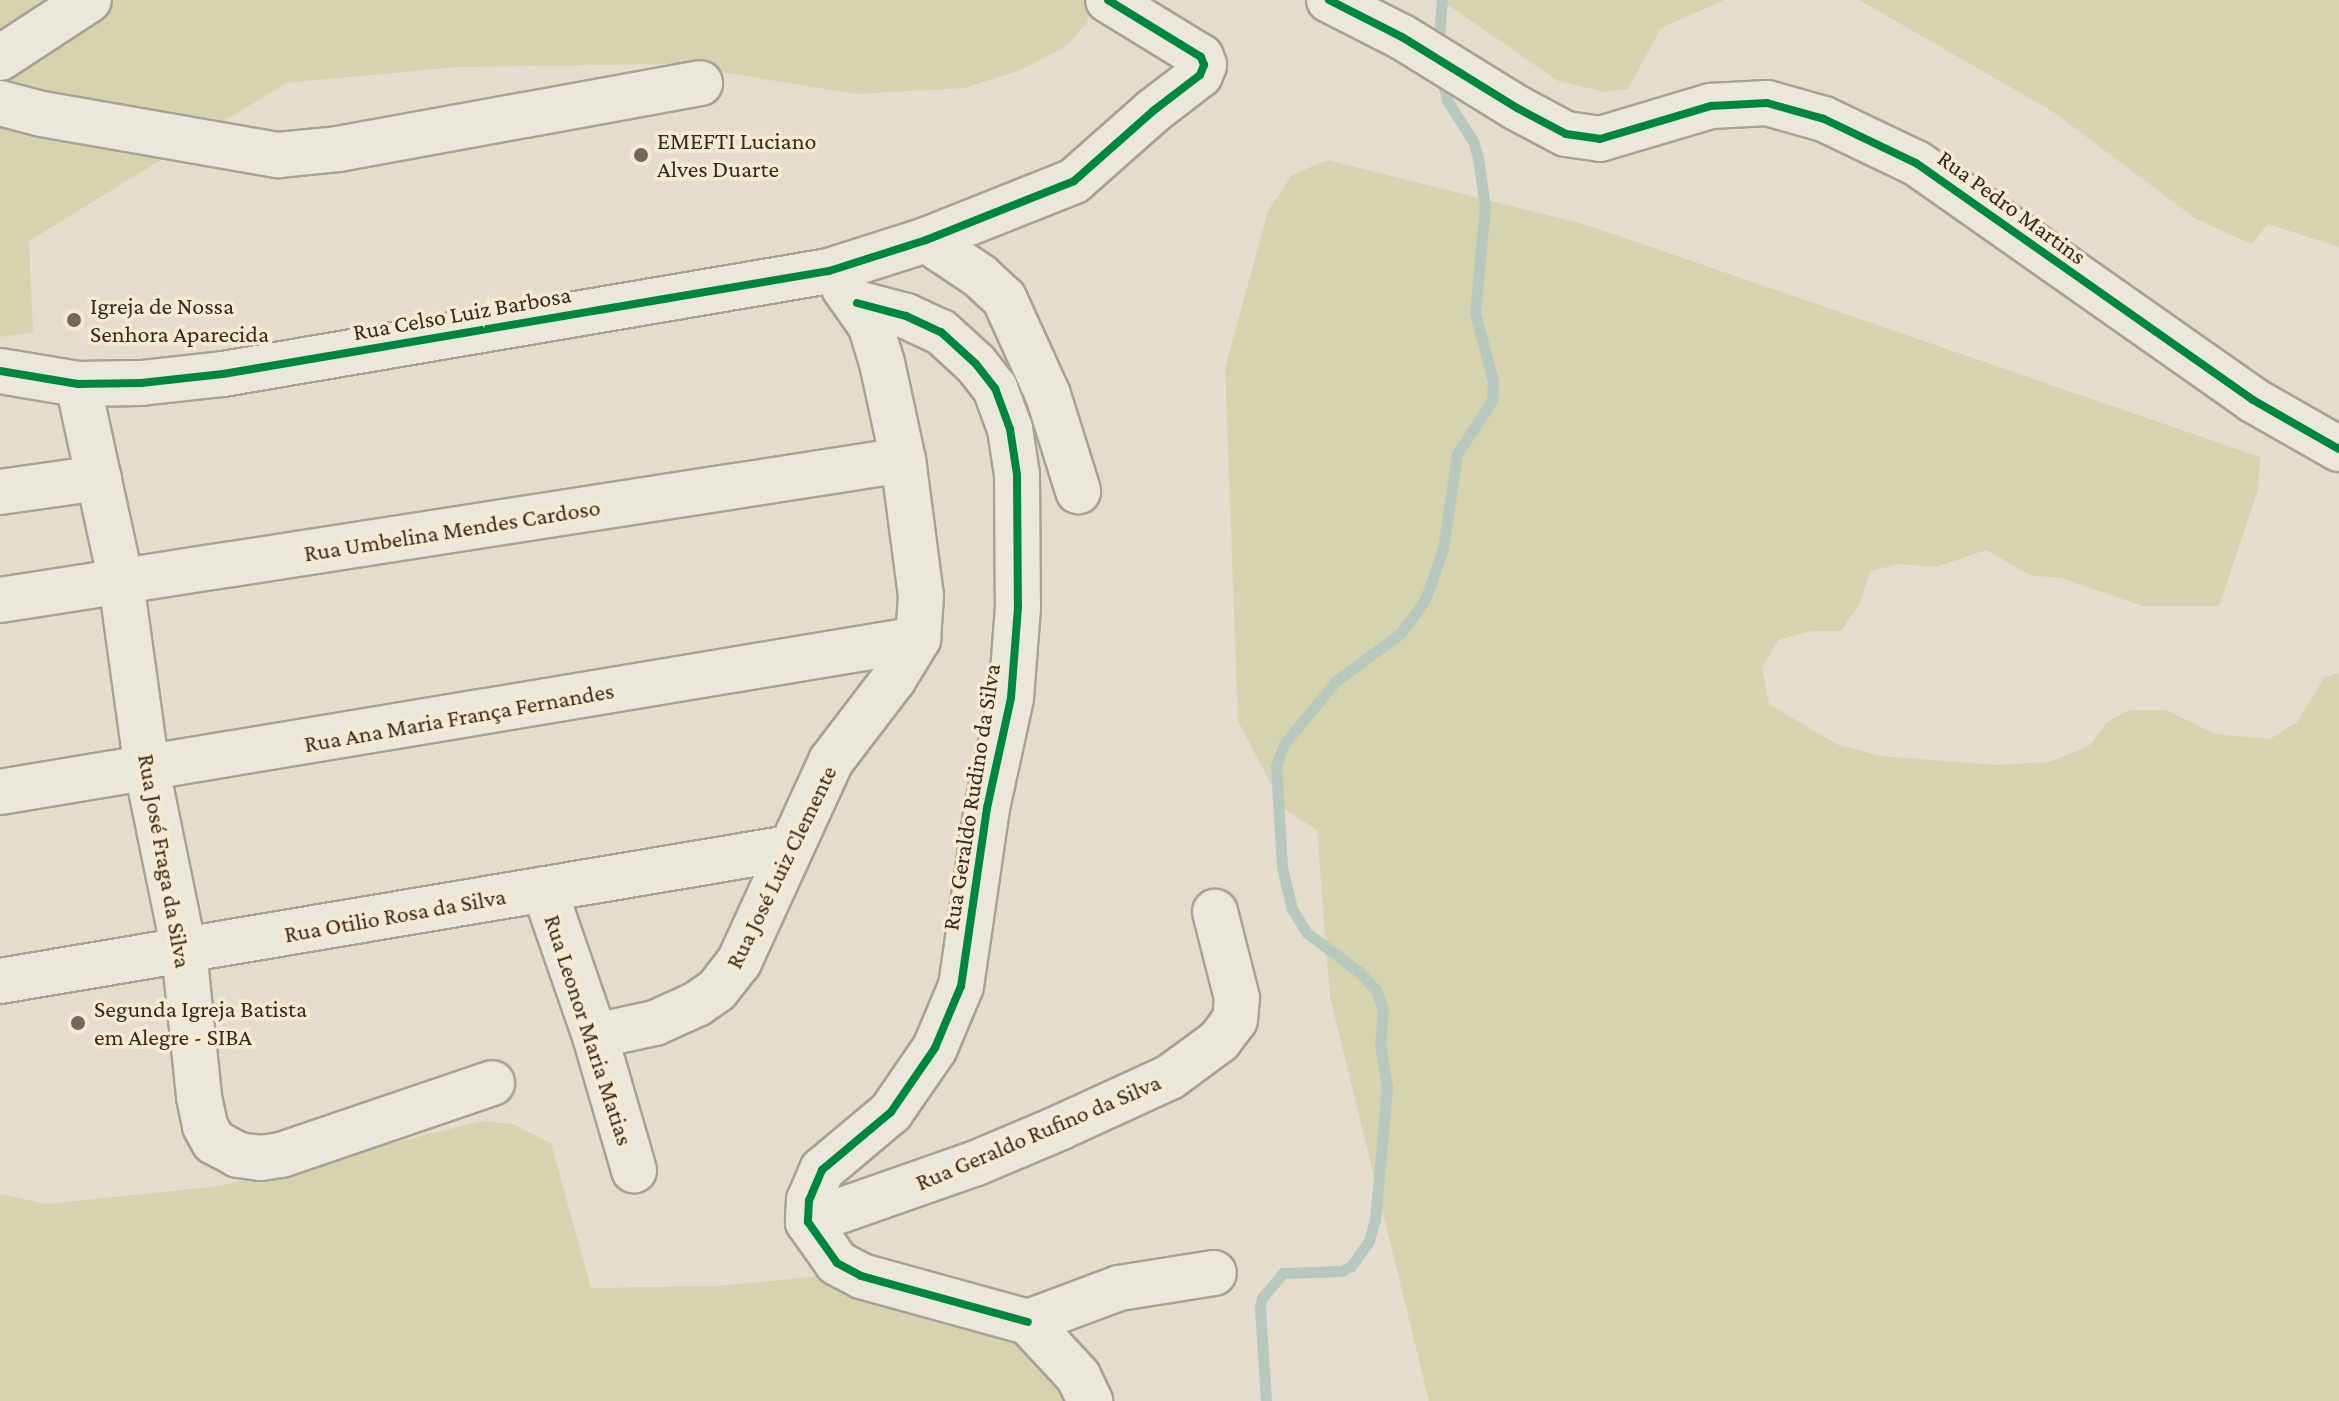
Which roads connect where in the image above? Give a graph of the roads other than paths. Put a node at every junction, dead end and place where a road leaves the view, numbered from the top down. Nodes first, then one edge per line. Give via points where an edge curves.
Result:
1 (89, 0) edge
2 (1108, 0) edge
3 (1329, 0) edge
4 (0, 58) edge
5 (700, 83) dead end
6 (0, 103) edge
7 (926, 240) junction
8 (843, 287) junction
9 (0, 371) edge
10 (78, 384) junction
11 (2339, 449) edge
12 (903, 460) junction
13 (99, 478) junction
14 (1078, 491) dead end
15 (0, 492) edge
16 (121, 582) junction
17 (0, 600) edge
18 (918, 639) junction
19 (147, 770) junction
20 (0, 792) edge
21 (789, 848) junction
22 (544, 889) junction
23 (1215, 912) dead end
24 (184, 951) junction
25 (0, 981) edge
26 (595, 1036) junction
27 (492, 1083) dead end
28 (634, 1170) dead end
29 (808, 1222) junction
30 (1214, 1273) dead end
31 (1028, 1322) junction
32 (1090, 1401) edge

1 - 4 street
2 - 7 street, Rua Celso Luiz Barbosa via 1201,57 1200,75 1074,181
3 - 11 street, Rua Pedro Martins via 1566,134 1600,139 1711,106 1767,103 1824,119 1916,163 2253,400
5 - 6 street via 338,149 278,155
7 - 8 street, Rua Celso Luiz Barbosa
7 - 14 street via 1004,298 1048,395
8 - 10 street, Rua Celso Luiz Barbosa via 223,374
8 - 12 street, Rua José Luiz Clemente via 871,326
8 - 29 street, Rua Geraldo Rudino da Silva via 941,332 995,388 1010,429 1017,475 1018,607 1011,698 987,808 961,986 935,1048 891,1112 822,1170 809,1200
9 - 10 street, Rua Celso Luiz Barbosa
10 - 13 street, Rua José Fraga da Silva
12 - 16 street, Rua Umbelina Mendes Cardoso
12 - 18 street, Rua José Luiz Clemente via 921,596
13 - 15 street
13 - 16 street, Rua José Fraga da Silva
16 - 17 street, Rua Umbelina Mendes Cardoso
16 - 19 street, Rua José Fraga da Silva
18 - 19 street, Rua Ana Maria França Fernandes
18 - 21 street, Rua José Luiz Clemente via 831,761
19 - 20 street, Rua Ana Maria França Fernandes
19 - 24 street, Rua José Fraga da Silva
21 - 22 street, Rua Otilio Rosa da Silva
21 - 26 street, Rua José Luiz Clemente via 739,962 717,990 655,1023
22 - 24 street, Rua Otilio Rosa da Silva
22 - 26 street, Rua Leonor Maria Matias
23 - 29 street, Rua Geraldo Rufino da Silva via 1237,998 1235,1020 1219,1041 1170,1077 1061,1127 974,1164
24 - 25 street, Rua Otilio Rosa da Silva
24 - 27 street, Rua José Fraga da Silva via 205,1126 214,1142 238,1155 281,1155
26 - 28 street, Rua Leonor Maria Matias
29 - 31 street via 837,1263 861,1276
30 - 31 street via 1119,1288
31 - 32 street via 1078,1376

